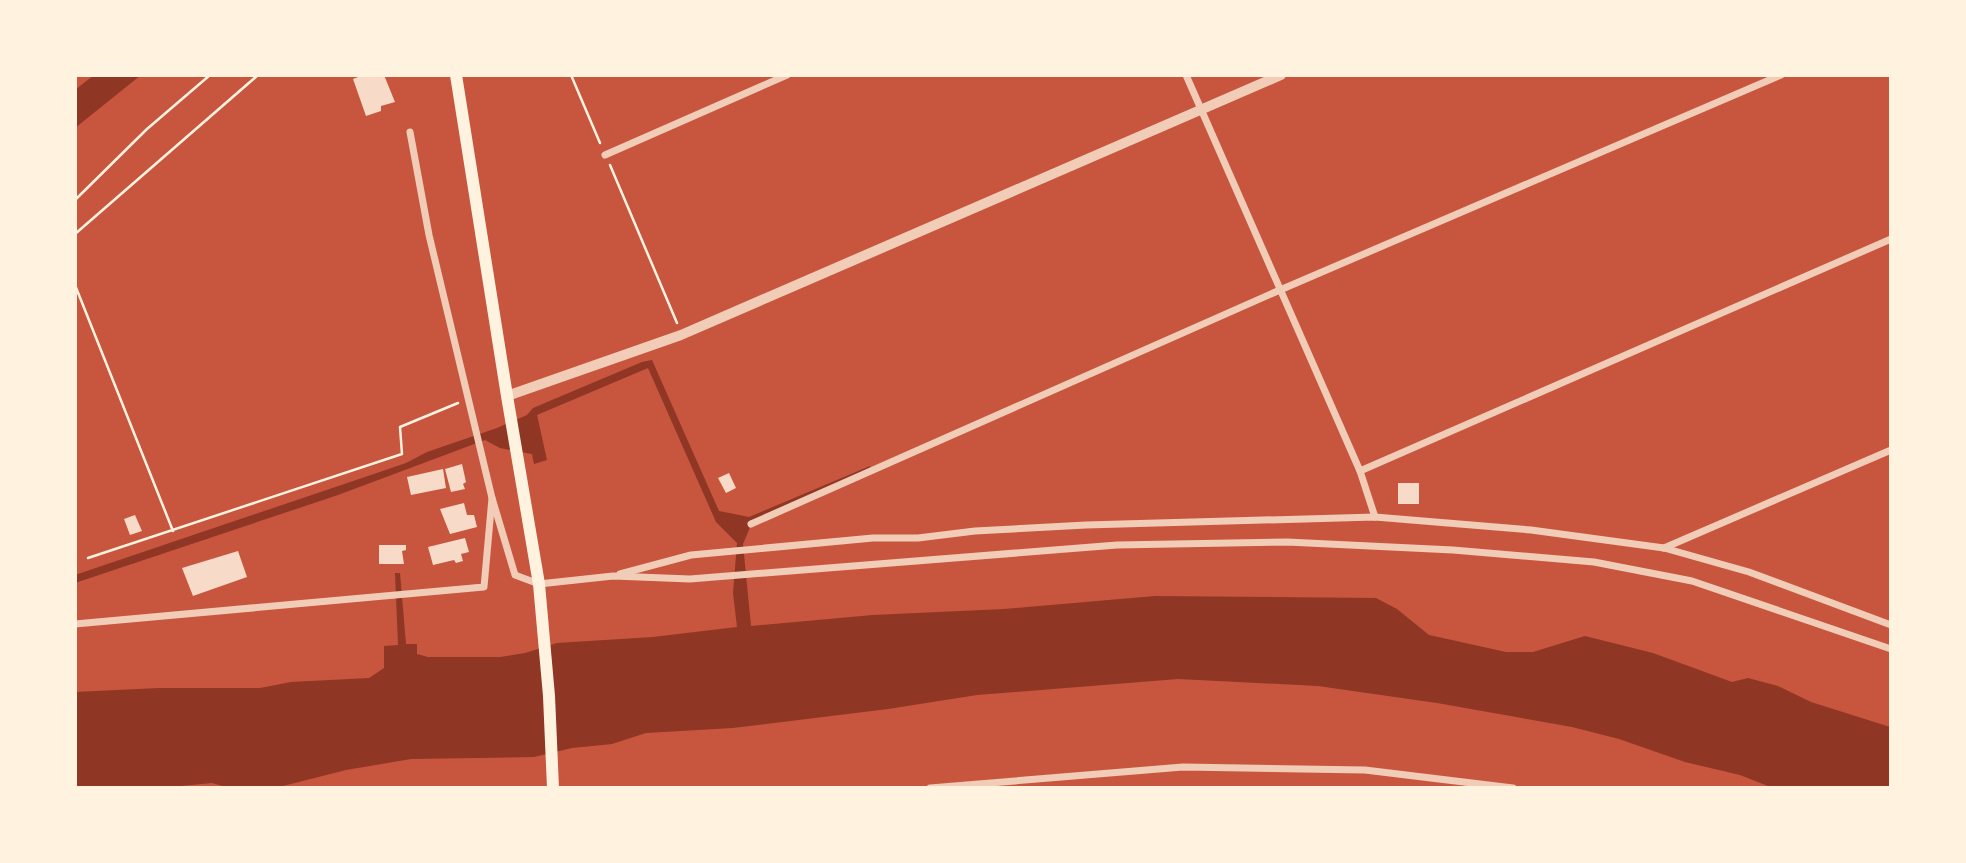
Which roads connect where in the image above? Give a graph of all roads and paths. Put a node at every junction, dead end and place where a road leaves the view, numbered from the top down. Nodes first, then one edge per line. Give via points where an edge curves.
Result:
1 (210, 75) edge
2 (258, 75) edge
3 (456, 75) edge
4 (571, 75) edge
5 (788, 75) edge
6 (1186, 75) edge
7 (1281, 75) edge
8 (1781, 75) edge
9 (1201, 110) junction
10 (410, 132) dead end
11 (605, 155) junction
12 (75, 200) edge
13 (75, 234) edge
14 (1891, 239) edge
15 (75, 285) edge
16 (1280, 290) junction
17 (681, 335) junction
18 (507, 396) junction
19 (466, 399) junction
20 (1891, 450) edge
21 (1360, 471) junction
22 (492, 498) junction
23 (1375, 517) junction
24 (751, 524) dead end
25 (173, 531) junction
26 (1664, 548) junction
27 (88, 558) dead end
28 (613, 576) junction
29 (539, 583) junction
30 (75, 624) edge
31 (1891, 625) edge
32 (1891, 649) edge
33 (553, 788) edge
34 (930, 788) edge
35 (1513, 788) edge

1 - 12 path
2 - 13 path
3 - 18 main road
4 - 11 path
5 - 11 street
6 - 9 street
7 - 9 street
8 - 16 street
9 - 16 street
9 - 17 street
10 - 19 street
11 - 17 path
14 - 21 street
15 - 25 path
16 - 21 street
16 - 24 street
17 - 18 street
18 - 29 main road
19 - 22 street
19 - 25 path via 400,427 402,454
20 - 26 street
21 - 23 street
22 - 29 street via 515,575
22 - 30 street via 484,587
23 - 26 street via 1531,530
23 - 28 street via 1086,525 873,538 691,555
25 - 27 path
26 - 31 street via 1749,572
28 - 29 street
28 - 32 street via 690,579 1117,545 1287,542 1453,550 1594,562 1692,581
29 - 33 main road
34 - 35 street via 1183,767 1365,770

